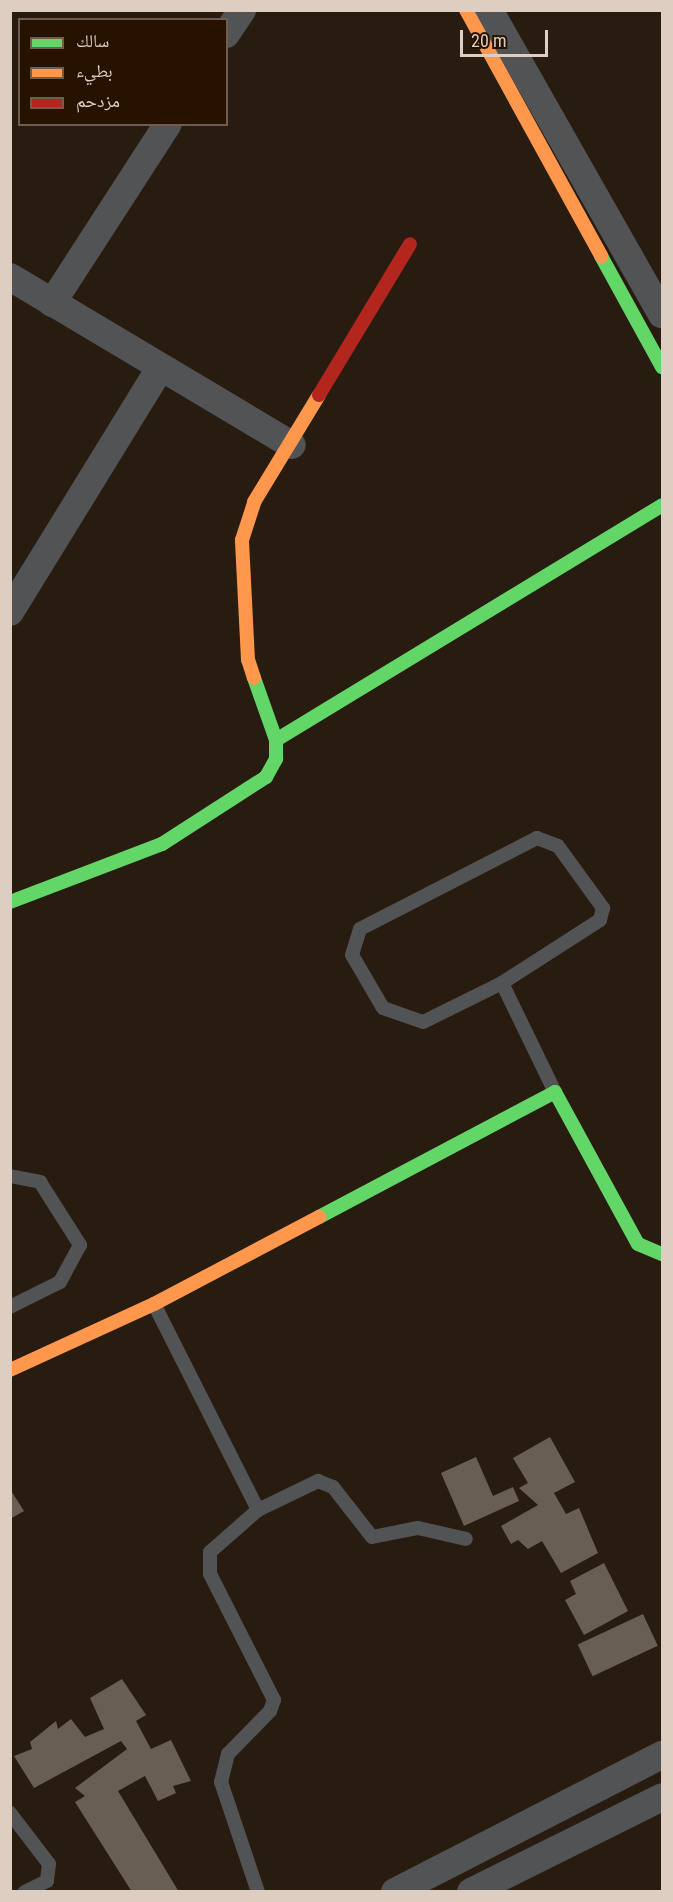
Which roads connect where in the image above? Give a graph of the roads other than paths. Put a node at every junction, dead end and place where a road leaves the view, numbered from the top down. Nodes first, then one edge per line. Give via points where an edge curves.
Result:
1 (242, 10) edge
2 (466, 10) edge
3 (489, 10) edge
4 (228, 31) edge
5 (167, 126) edge
6 (410, 244) dead end
7 (10, 277) edge
8 (52, 303) junction
9 (663, 314) edge
10 (663, 367) edge
11 (160, 369) junction
12 (292, 445) junction
13 (663, 505) edge
14 (10, 612) edge
15 (276, 740) junction
16 (10, 902) edge
17 (502, 983) junction
18 (555, 1092) junction
19 (10, 1176) edge
20 (663, 1254) edge
21 (154, 1304) junction
22 (10, 1307) edge
23 (10, 1370) edge
24 (258, 1510) junction
25 (466, 1539) dead end
26 (663, 1755) edge
27 (663, 1797) edge
28 (10, 1813) edge
29 (24, 1892) edge
30 (258, 1892) edge
31 (395, 1892) edge
32 (471, 1892) edge

1 - 4 street
2 - 10 street
3 - 9 street
5 - 8 street
6 - 12 street
7 - 8 street
8 - 11 street
11 - 12 street
11 - 14 street
12 - 15 street via 254,502 242,540 248,660
13 - 15 street
15 - 16 street via 276,759 266,777 238,799 162,844
17 - 17 lane via 423,1022 401,1018 383,1008 352,955 354,942 360,928 537,838 548,841 558,846 604,913
17 - 18 lane
18 - 20 street via 638,1244
18 - 21 street
19 - 22 lane via 40,1182 80,1245 60,1282
21 - 23 street
21 - 24 lane
24 - 25 lane via 322,1481 372,1537 417,1528
24 - 30 lane via 210,1552 208,1565 274,1700 270,1711 228,1754 221,1782
26 - 31 street
27 - 32 street
28 - 29 lane via 48,1864 46,1881

